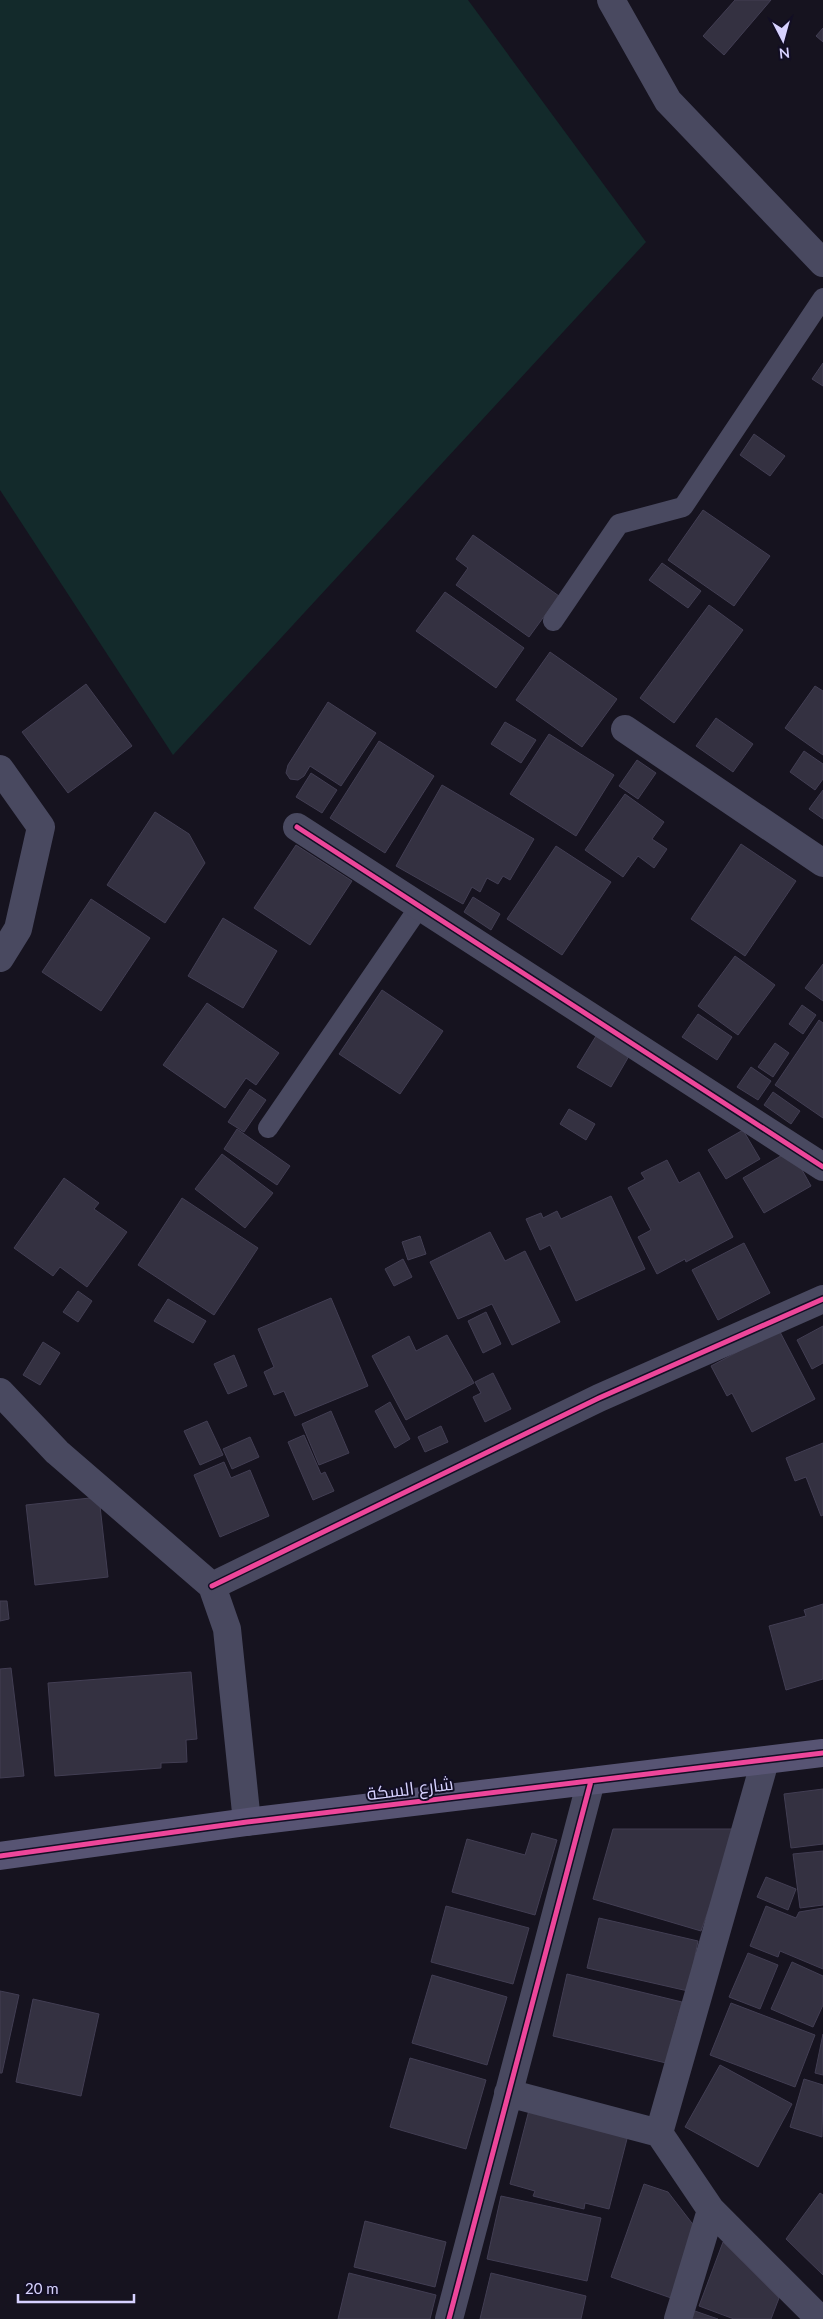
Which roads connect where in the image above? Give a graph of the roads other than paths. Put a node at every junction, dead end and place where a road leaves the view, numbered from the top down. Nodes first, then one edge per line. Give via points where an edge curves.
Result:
1 (611, 0) edge
2 (823, 263) edge
3 (823, 298) edge
4 (553, 621) dead end
5 (625, 729) dead end
6 (0, 769) edge
7 (297, 827) dead end
8 (823, 863) edge
9 (420, 906) junction
10 (0, 958) edge
11 (268, 1128) dead end
12 (823, 1167) edge
13 (823, 1299) edge
14 (0, 1392) edge
15 (212, 1586) junction
16 (823, 1753) edge
17 (765, 1761) junction
18 (591, 1782) junction
19 (246, 1822) junction
20 (0, 1856) edge
21 (508, 2093) junction
22 (659, 2133) junction
23 (711, 2210) junction
24 (449, 2319) edge
25 (678, 2319) edge
26 (820, 2319) edge

1 - 2 street via 668,100
3 - 4 lane via 683,507 618,524
5 - 8 street
6 - 10 street via 41,827 18,929
7 - 9 street
9 - 11 lane
9 - 12 street
13 - 15 street via 599,1398
14 - 15 street via 57,1452
15 - 19 street via 227,1629
16 - 17 street, شارع السكة
17 - 18 street, شارع السكة
17 - 22 street
18 - 19 street, شارع السكة
18 - 21 street
19 - 20 street, شارع السكة
21 - 22 street
21 - 24 street
22 - 23 street
23 - 25 street
23 - 26 street

